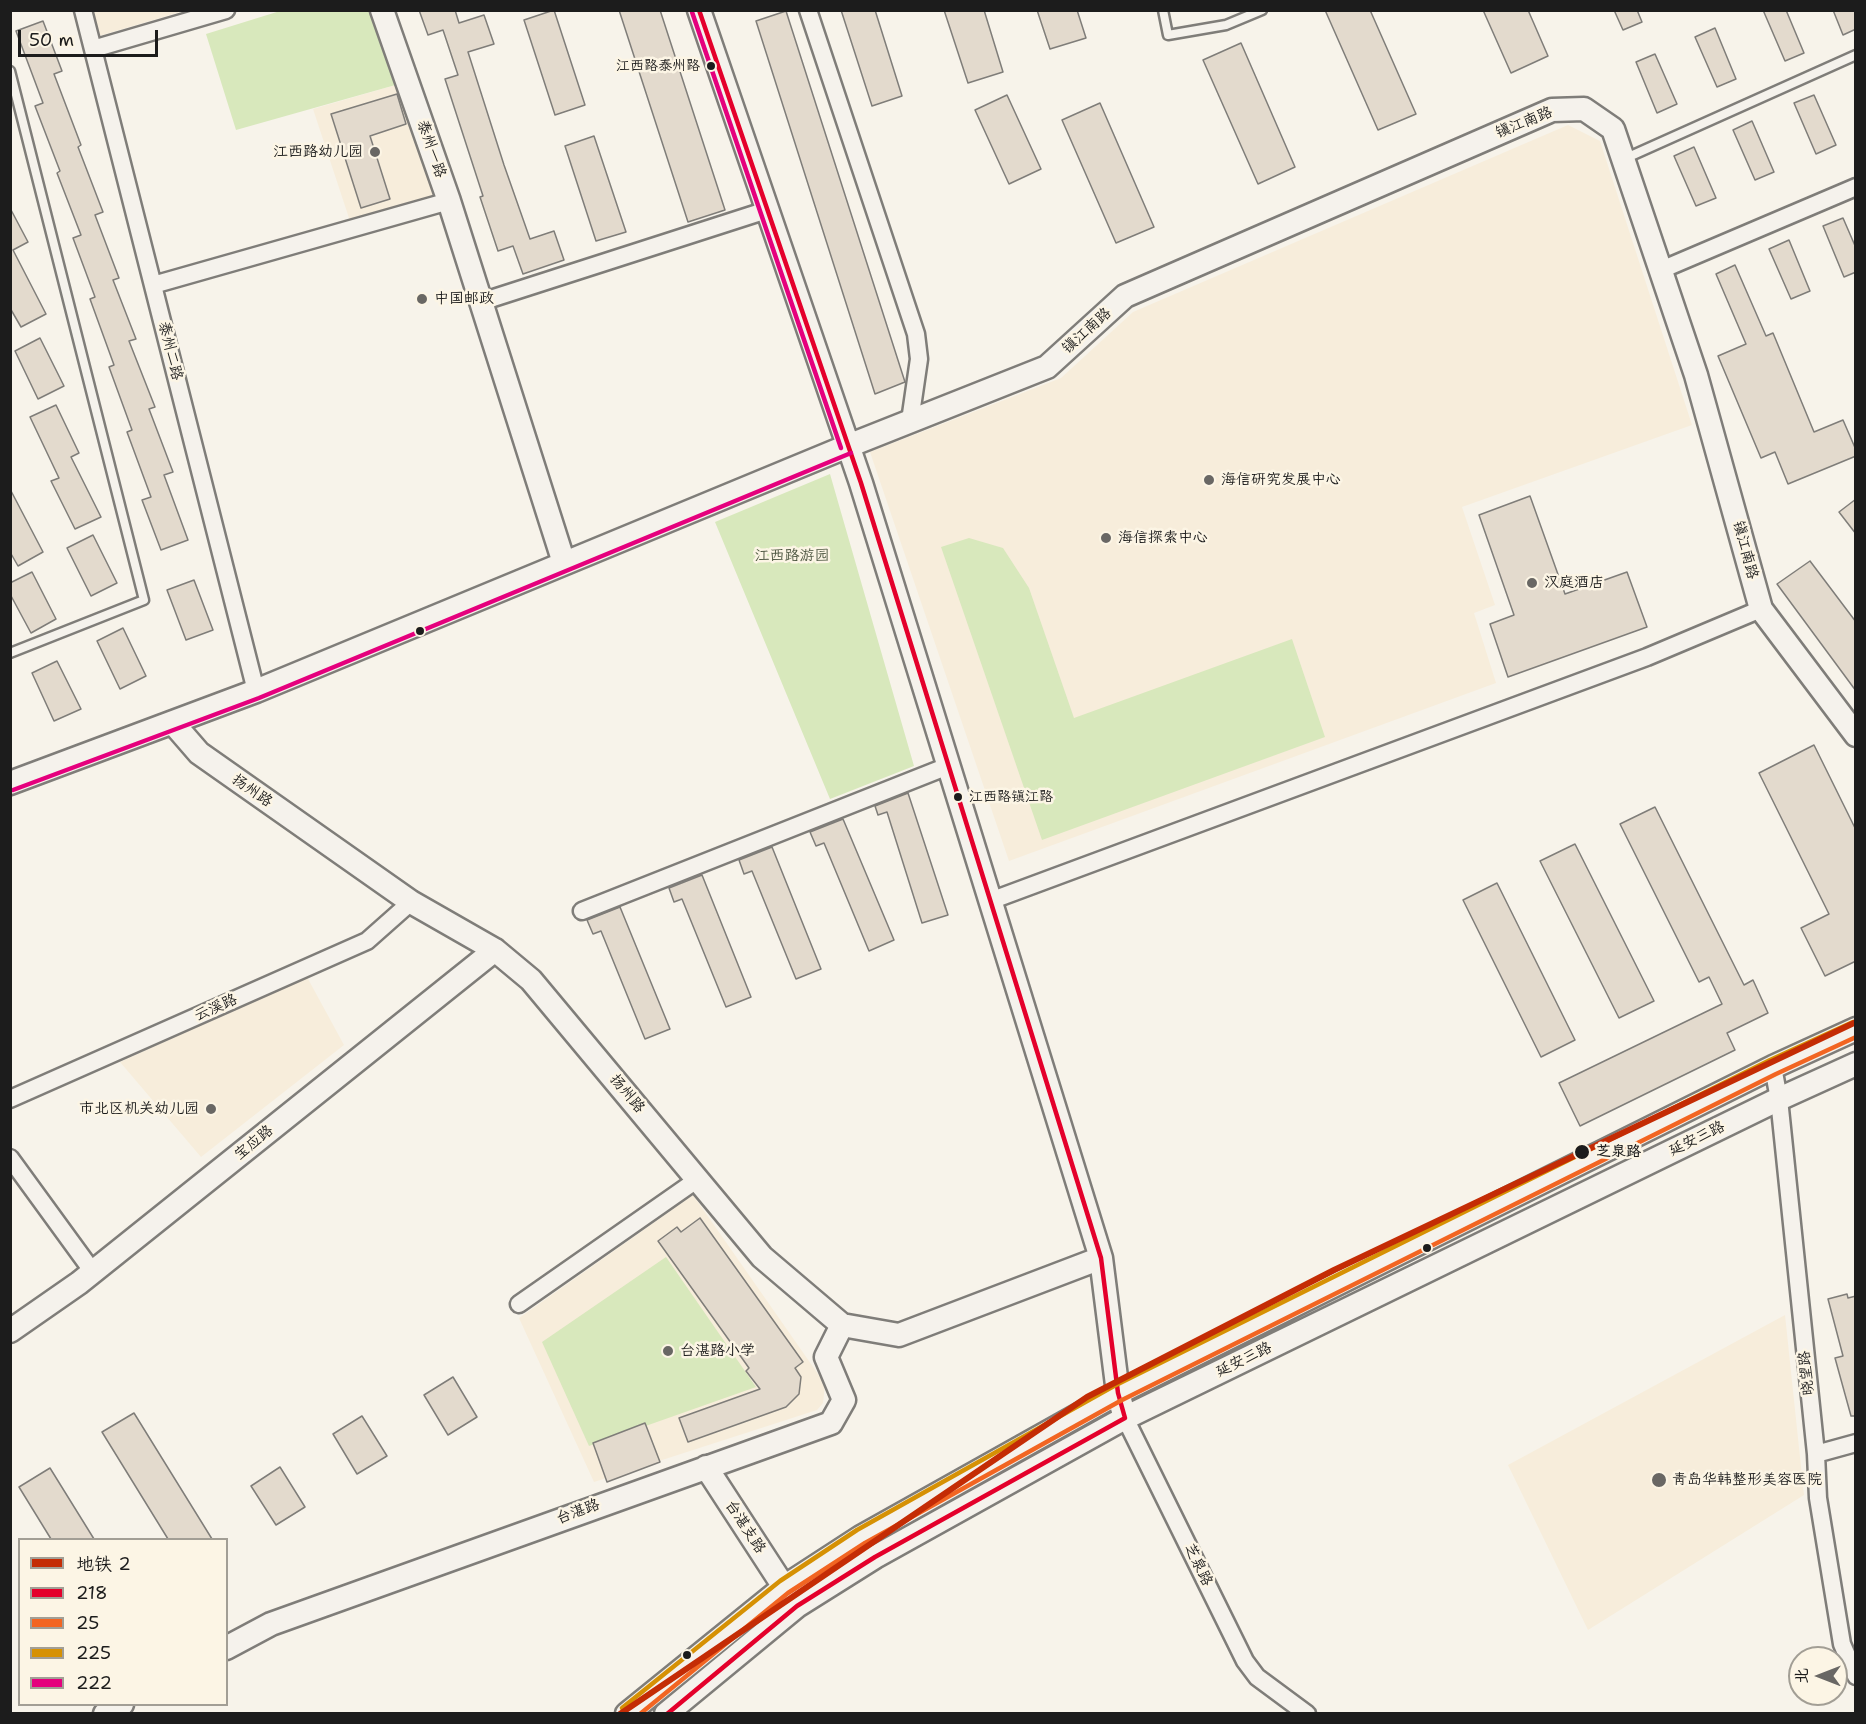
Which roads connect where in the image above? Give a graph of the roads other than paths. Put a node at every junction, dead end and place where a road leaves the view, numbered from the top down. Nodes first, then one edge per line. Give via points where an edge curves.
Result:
1 (83, 10) edge
2 (226, 10) edge
3 (382, 10) edge
4 (699, 10) edge
5 (808, 10) edge
6 (1163, 10) edge
7 (1262, 10) edge
8 (93, 49) junction
9 (1856, 55) edge
10 (10, 71) edge
11 (1624, 159) junction
12 (1856, 187) edge
13 (449, 201) junction
14 (766, 210) junction
15 (1661, 270) junction
16 (153, 285) junction
17 (481, 302) junction
18 (910, 421) junction
19 (848, 446) junction
20 (564, 563) junction
21 (1761, 609) junction
22 (10, 653) edge
23 (256, 691) junction
24 (173, 723) junction
25 (1856, 735) edge
26 (948, 766) junction
27 (10, 783) edge
28 (990, 901) junction
29 (411, 902) junction
30 (582, 911) dead end
31 (495, 950) junction
32 (1856, 1029) edge
33 (1856, 1064) edge
34 (1773, 1066) junction
35 (10, 1099) edge
36 (1779, 1099) junction
37 (10, 1158) edge
38 (698, 1179) junction
39 (1101, 1258) junction
40 (93, 1272) junction
41 (519, 1304) dead end
42 (842, 1325) junction
43 (10, 1331) edge
44 (1118, 1393) junction
45 (1125, 1418) junction
46 (1856, 1443) edge
47 (1816, 1454) junction
48 (706, 1467) junction
49 (784, 1587) junction
50 (228, 1647) edge
51 (1856, 1676) edge
52 (654, 1690) junction
53 (670, 1712) edge
54 (627, 1713) edge
55 (1307, 1713) edge

1 - 8 street, 泰州二路
2 - 8 street
3 - 13 street, 泰州一路
4 - 14 street, 芝泉路
5 - 18 street via 916,334 919,359
6 - 7 lane via 1168,35 1226,25
8 - 16 street, 泰州二路
9 - 11 lane
10 - 22 lane via 144,600
11 - 15 street, 镇江南路
11 - 18 street, 镇江南路 via 1613,129 1584,109 1552,110 1125,296 1047,367
12 - 15 street
13 - 16 street
13 - 17 street, 泰州一路
14 - 17 street
14 - 19 street, 芝泉路
15 - 21 street, 镇江南路 via 1696,375
16 - 23 street, 泰州二路
17 - 20 street, 泰州一路
18 - 19 street, 镇江南路
19 - 20 street, 镇江南路
19 - 26 street, 芝泉路
20 - 23 street, 镇江南路
21 - 25 street, 镇江南路
21 - 28 street via 1624,665
23 - 24 street, 镇江南路
24 - 27 street, 镇江南路
24 - 29 street, 扬州路 via 199,753
26 - 28 street, 芝泉路
26 - 30 street
28 - 39 street, 芝泉路
29 - 31 street, 扬州路
29 - 35 street, 云溪路 via 367,941
31 - 38 street, 扬州路 via 531,980
31 - 40 street, 宝应路
32 - 34 street, 延安三路
33 - 36 street, 延安三路
34 - 36 street, 晓望路
34 - 44 street, 延安三路
36 - 45 street, 延安三路
36 - 47 street, 晓望路
37 - 40 street
38 - 41 street
38 - 42 street, 扬州路 via 762,1257
39 - 42 street via 899,1335
39 - 44 street, 芝泉路
40 - 43 street, 宝应路
42 - 48 street, 台湛路 via 826,1357 844,1400 831,1423
44 - 45 street, 芝泉路
44 - 49 street, 延安三路 via 861,1537
45 - 53 street, 延安三路 via 875,1557 797,1606
45 - 55 street, 芝泉路 via 1245,1660 1257,1677
46 - 47 street
47 - 51 street, 晓望路 via 1818,1498 1842,1644
48 - 49 street, 台湛支路
48 - 50 street, 台湛路 via 271,1624
49 - 52 street, 延安三路
52 - 53 street
52 - 54 street, 延安三路

